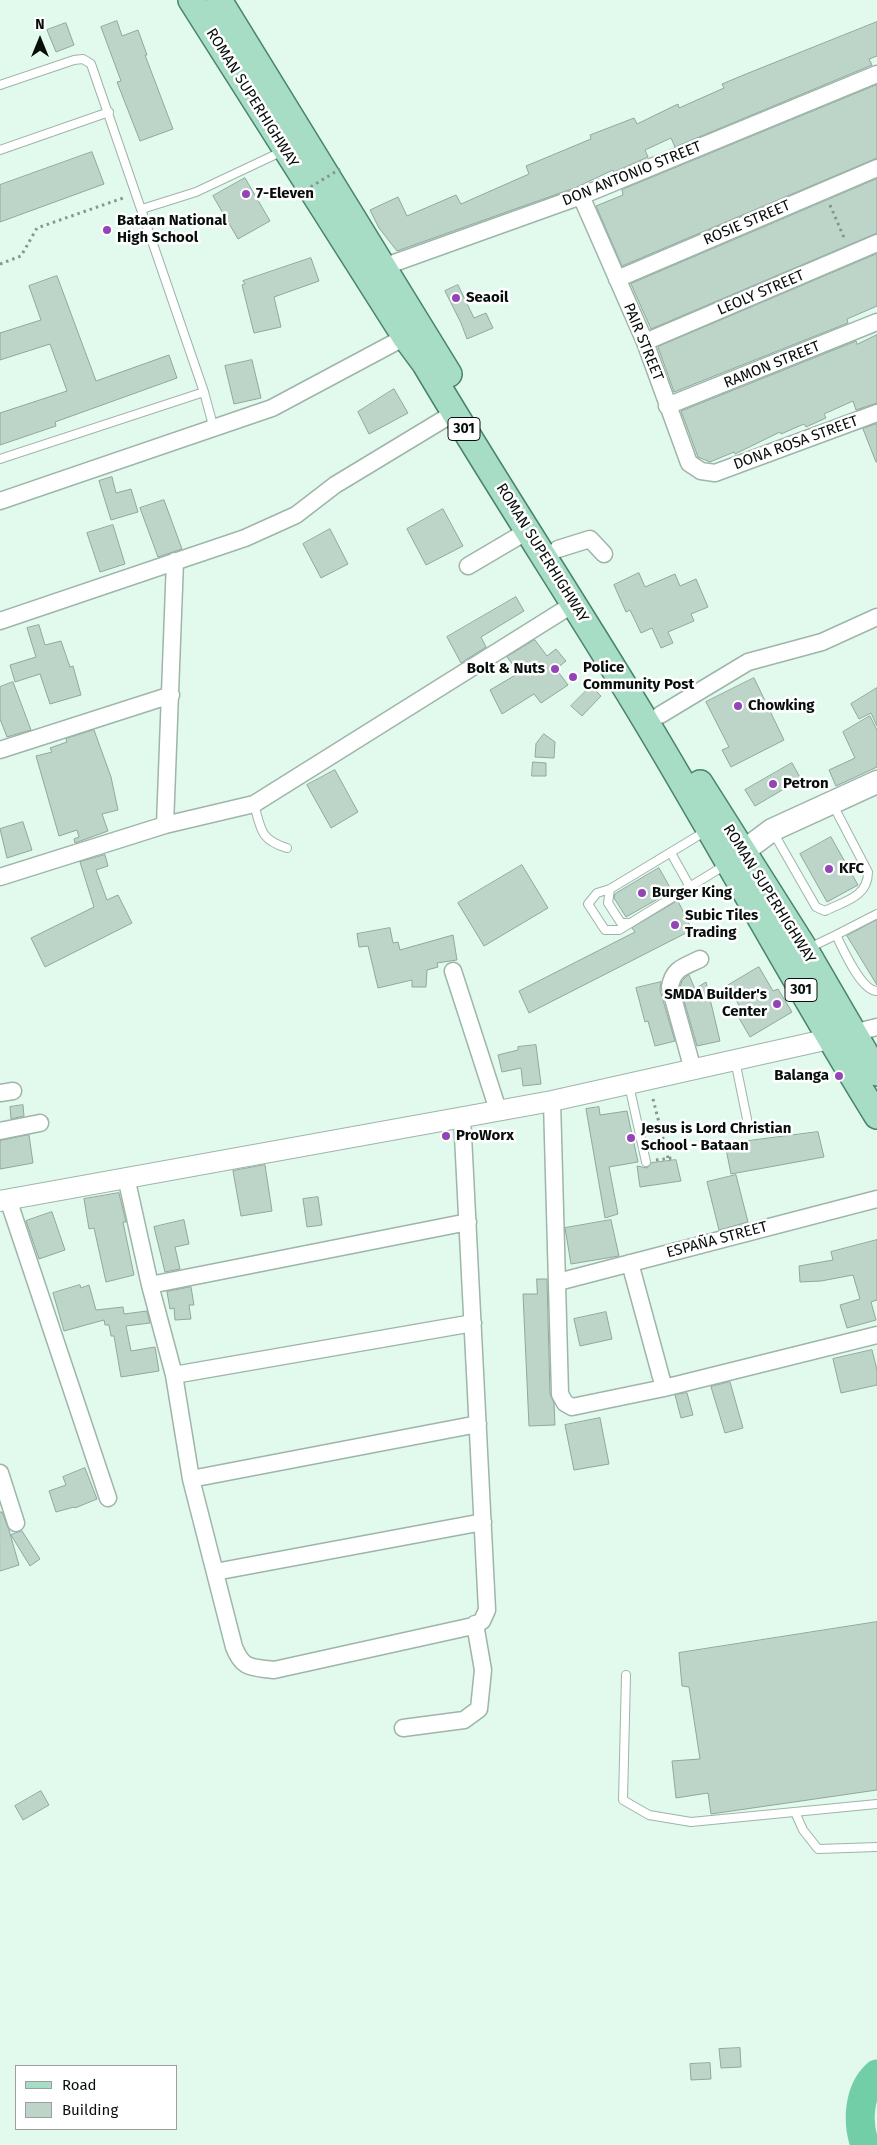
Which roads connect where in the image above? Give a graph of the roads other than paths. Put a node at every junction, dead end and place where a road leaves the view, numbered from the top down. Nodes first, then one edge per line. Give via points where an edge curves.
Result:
1 (191, 0) edge
2 (219, 0) edge
3 (877, 74) edge
4 (0, 85) edge
5 (109, 112) junction
6 (0, 150) edge
7 (284, 150) junction
8 (877, 168) edge
9 (581, 196) junction
10 (142, 209) junction
11 (877, 243) edge
12 (383, 267) junction
13 (617, 279) junction
14 (877, 322) edge
15 (404, 337) junction
16 (645, 342) junction
17 (204, 392) junction
18 (668, 406) junction
19 (454, 413) junction
20 (877, 413) edge
21 (214, 430) junction
22 (0, 459) edge
23 (715, 473) joint
24 (0, 501) edge
25 (529, 530) junction
26 (558, 549) junction
27 (604, 554) dead end
28 (175, 561) junction
29 (468, 566) dead end
30 (574, 603) junction
31 (877, 617) edge
32 (0, 621) edge
33 (171, 695) junction
34 (660, 715) junction
35 (0, 750) edge
36 (877, 782) edge
37 (832, 803) junction
38 (254, 804) junction
39 (165, 825) junction
40 (708, 830) junction
41 (772, 830) junction
42 (287, 848) dead end
43 (671, 853) junction
44 (735, 858) junction
45 (0, 877) edge
46 (690, 887) junction
47 (610, 889) junction
48 (877, 914) edge
49 (628, 923) junction
50 (836, 935) junction
51 (805, 950) junction
52 (700, 959) dead end
53 (453, 972) dead end
54 (877, 991) edge
55 (835, 1048) junction
56 (870, 1048) edge
57 (735, 1060) junction
58 (693, 1070) junction
59 (629, 1085) junction
60 (552, 1101) junction
61 (498, 1110) junction
62 (462, 1116) junction
63 (877, 1116) edge
64 (40, 1123) dead end
65 (748, 1124) dead end
66 (0, 1131) edge
67 (646, 1162) road end
68 (126, 1177) junction
69 (877, 1199) edge
70 (4, 1200) edge
71 (468, 1222) junction
72 (630, 1263) junction
73 (558, 1282) junction
74 (150, 1285) junction
75 (473, 1323) junction
76 (877, 1335) edge
77 (174, 1375) junction
78 (664, 1388) junction
79 (478, 1424) junction
80 (0, 1473) edge
81 (191, 1479) junction
82 (108, 1498) dead end
83 (483, 1522) junction
84 (16, 1523) dead end
85 (215, 1572) junction
86 (476, 1624) junction
87 (626, 1675) dead end
88 (403, 1728) dead end
89 (877, 1804) edge
90 (795, 1812) junction
91 (877, 1847) edge

1 - 7 main road, ROMAN SUPERHIGHWAY / 301
2 - 12 main road, ROMAN SUPERHIGHWAY / 301
3 - 9 street, DON ANTONIO STREET
4 - 5 lane via 83,59 91,64
5 - 6 lane
5 - 10 lane
7 - 10 lane via 196,192
7 - 15 main road, ROMAN SUPERHIGHWAY / 301
8 - 13 street, ROSIE STREET
9 - 12 street, DON ANTONIO STREET
9 - 13 street, PAIR STREET
10 - 17 lane
11 - 16 street, LEOLY STREET
12 - 26 main road, ROMAN SUPERHIGHWAY / 301
13 - 16 street, PAIR STREET
14 - 18 street, RAMON STREET
15 - 19 main road, ROMAN SUPERHIGHWAY / 301 via 425,364
15 - 21 street via 272,408
16 - 18 street, PAIR STREET
17 - 21 lane
17 - 22 lane
18 - 23 street, PAIR STREET via 689,462 702,471
19 - 25 main road, ROMAN SUPERHIGHWAY / 301
19 - 28 street via 335,485 296,515 245,538
20 - 23 street, DONA ROSA STREET
21 - 24 street
25 - 29 street
25 - 30 main road, ROMAN SUPERHIGHWAY / 301
26 - 27 street via 590,539
26 - 34 main road, ROMAN SUPERHIGHWAY / 301
28 - 32 street
28 - 33 street
30 - 38 street
30 - 40 main road, ROMAN SUPERHIGHWAY / 301
31 - 34 street via 822,642 748,662
33 - 35 street
33 - 39 street
34 - 44 main road, ROMAN SUPERHIGHWAY / 301
36 - 37 main road
37 - 41 main road
37 - 41 lane via 868,872 868,884 863,891 825,911 816,906
38 - 39 street
38 - 42 lane via 261,829 271,843
39 - 45 street
40 - 43 lane
40 - 44 main road, ROMAN SUPERHIGHWAY / 301
41 - 44 main road
43 - 46 lane
43 - 47 lane
44 - 46 lane
44 - 51 main road, ROMAN SUPERHIGHWAY / 301
44 - 55 main road, ROMAN SUPERHIGHWAY / 301
46 - 49 lane
47 - 49 lane via 608,903 621,923
47 - 49 lane via 597,893 588,904 605,930 619,930
48 - 50 lane
50 - 51 lane
50 - 54 lane via 859,978
51 - 56 main road, ROMAN SUPERHIGHWAY / 301
52 - 58 street via 678,970 672,976 670,987
53 - 61 street
55 - 56 street
55 - 56 street
55 - 57 street
55 - 63 main road, ROMAN SUPERHIGHWAY / 301
57 - 58 street
57 - 65 lane
58 - 59 street
59 - 60 street
59 - 67 lane
60 - 61 street
60 - 73 street
61 - 62 street
62 - 68 street
62 - 71 street
64 - 66 street
68 - 70 street
68 - 74 street
69 - 72 street, ESPAÑA STREET
70 - 82 street
71 - 74 street
71 - 75 street
72 - 73 street, ESPAÑA STREET
72 - 78 street
73 - 78 street via 560,1394 565,1403 572,1407
74 - 77 street
75 - 77 street
75 - 79 street
76 - 78 street
77 - 81 street
79 - 81 street
79 - 83 street
80 - 84 street
81 - 85 street
83 - 85 street
83 - 86 street via 487,1610 482,1621
85 - 86 street via 234,1647 240,1661 247,1666 274,1670
86 - 88 street via 484,1670 479,1709 464,1720
87 - 90 lane via 623,1800 649,1815 691,1822
89 - 90 lane
90 - 91 lane via 803,1830 818,1849

